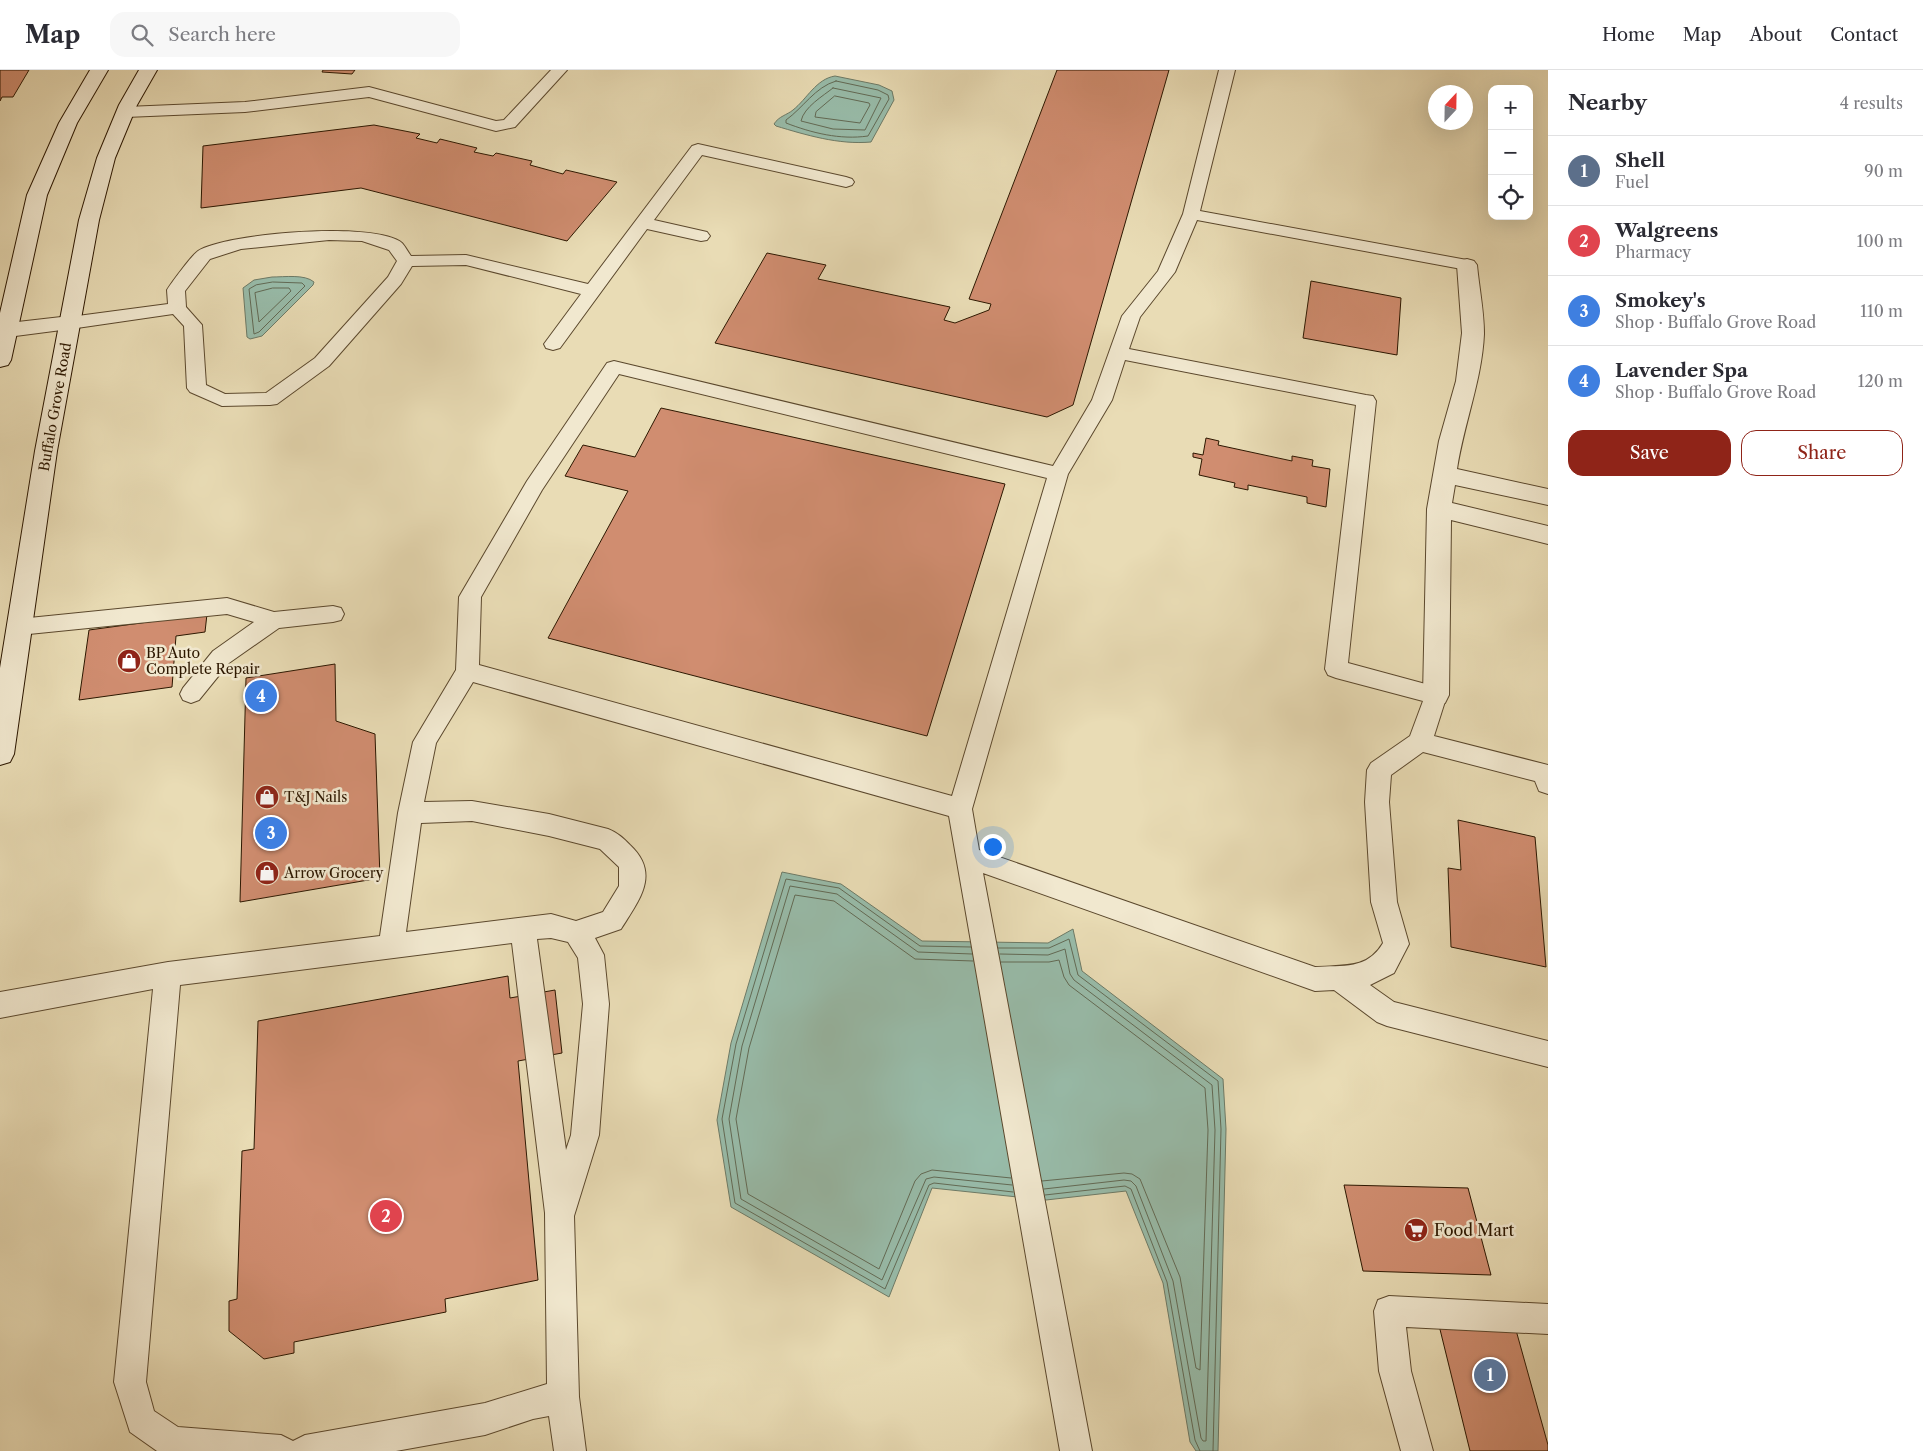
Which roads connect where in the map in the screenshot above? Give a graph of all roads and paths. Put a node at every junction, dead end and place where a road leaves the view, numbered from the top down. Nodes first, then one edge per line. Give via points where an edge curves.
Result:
1 (99, 70) edge
2 (148, 70) edge
3 (559, 70) edge
4 (1227, 70) edge
5 (126, 112) junction
6 (846, 182) dead end
7 (1191, 214) junction
8 (644, 222) junction
9 (701, 236) dead end
10 (406, 260) junction
11 (1467, 264) joint
12 (592, 291) junction
13 (177, 308) junction
14 (70, 322) junction
15 (3, 330) edge
16 (553, 344) dead end
17 (1118, 353) junction
18 (0, 360) edge
19 (1058, 474) junction
20 (1444, 474) junction
21 (1548, 497) edge
22 (1439, 509) junction
23 (1548, 535) edge
24 (333, 614) dead end
25 (274, 620) junction
26 (20, 627) junction
27 (467, 671) junction
28 (192, 694) dead end
29 (1436, 695) junction
30 (1420, 742) junction
31 (0, 754) edge
32 (1548, 784) edge
33 (960, 809) junction
34 (410, 813) junction
35 (968, 857) junction
36 (523, 929) junction
37 (576, 933) junction
38 (391, 947) junction
39 (168, 974) junction
40 (1339, 978) junction
41 (0, 1005) edge
42 (1548, 1054) edge
43 (559, 1216) junction
44 (1548, 1319) edge
45 (564, 1397) junction
46 (281, 1451) edge
47 (305, 1451) edge
48 (570, 1451) edge
49 (1076, 1451) edge
50 (1417, 1451) edge

1 - 15 main road via 68,123 37,195
2 - 5 main road, Buffalo Grove Road
3 - 5 lane via 509,124 496,126 369,92 245,107
4 - 7 lane
5 - 14 main road, Buffalo Grove Road via 106,158 89,220
6 - 8 lane via 698,149
7 - 11 lane
7 - 17 lane via 1166,272 1131,316
8 - 9 lane
8 - 12 lane
10 - 12 lane via 466,260
10 - 13 lane via 394,246 363,236 329,235 240,244 204,255 176,290
10 - 13 lane via 395,280 322,362 270,399 222,400 196,388 193,325
11 - 20 main road via 1473,333 1467,381
12 - 16 lane
13 - 14 lane
14 - 15 main road
14 - 26 main road, Buffalo Grove Road via 46,451
15 - 18 main road
17 - 19 lane via 1102,400
17 - 29 lane via 1366,401 1336,669
19 - 27 lane via 614,367 534,486 470,597
19 - 33 lane
20 - 21 main road
20 - 22 main road
22 - 23 main road
22 - 29 main road
24 - 25 lane
25 - 26 lane via 227,606
25 - 28 lane via 221,657
26 - 31 main road, Buffalo Grove Road
27 - 33 lane
27 - 34 lane via 425,742
29 - 30 lane
30 - 32 lane via 1546,774
30 - 40 lane via 1379,770 1377,802 1384,902 1396,944 1384,964 1362,976
33 - 35 lane
34 - 37 lane via 472,811 608,840 632,863 632,888 612,921
34 - 38 lane
35 - 40 lane via 1315,979
35 - 49 lane
36 - 37 lane via 551,926
36 - 38 lane
36 - 43 lane
37 - 43 lane via 592,955 596,1004 585,1135
38 - 39 lane
39 - 41 lane
39 - 46 lane via 130,1382 141,1421 173,1443
40 - 42 lane via 1387,1013
43 - 45 lane
44 - 50 lane via 1389,1311 1395,1371
45 - 47 lane via 533,1403 485,1419
45 - 48 lane

